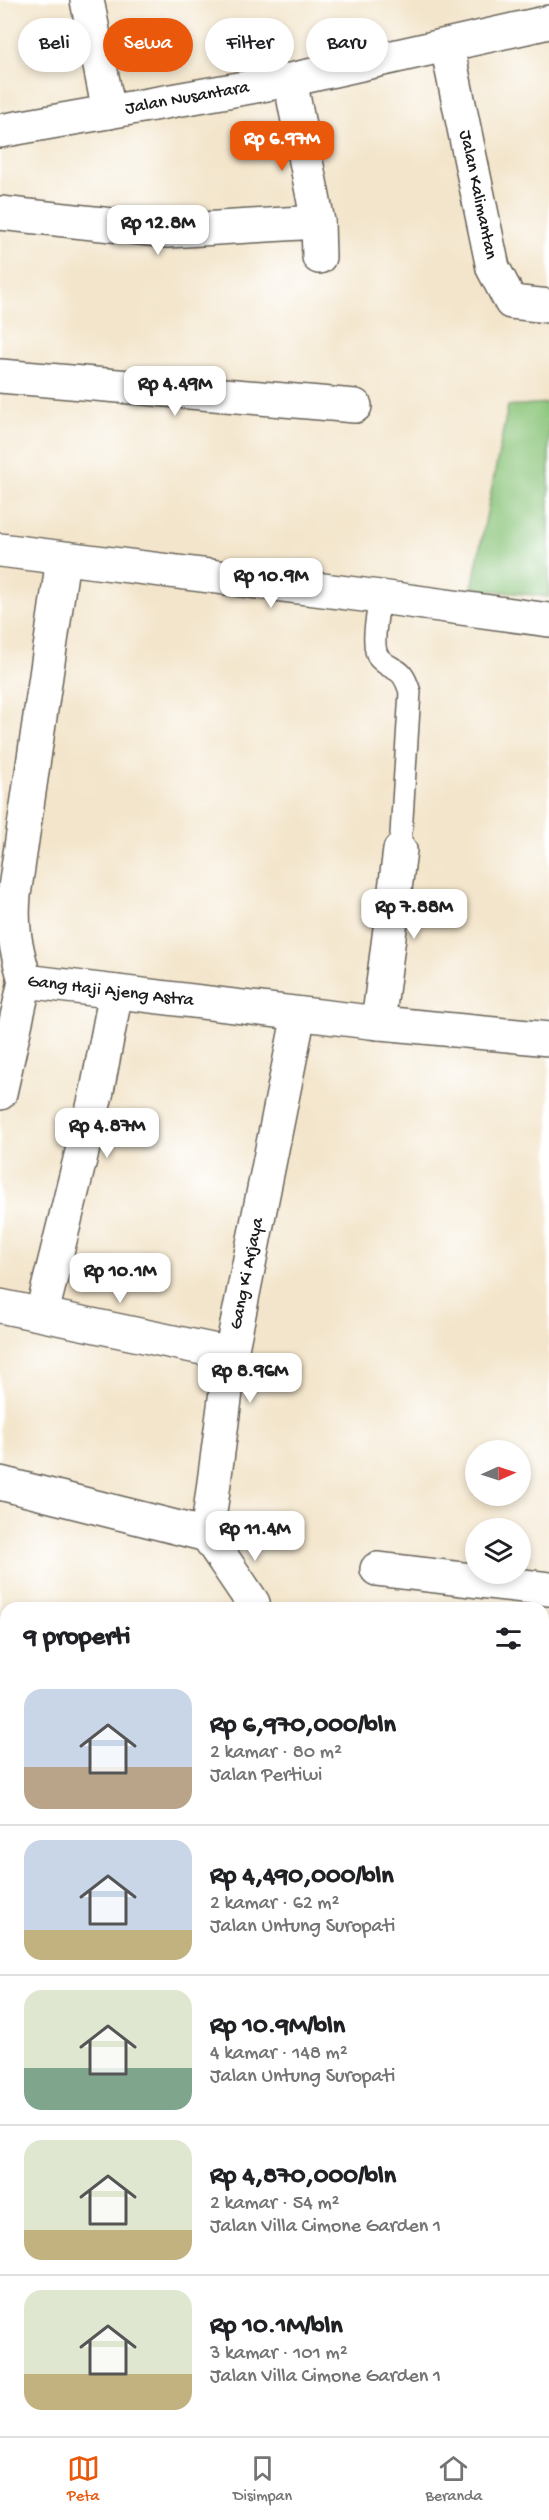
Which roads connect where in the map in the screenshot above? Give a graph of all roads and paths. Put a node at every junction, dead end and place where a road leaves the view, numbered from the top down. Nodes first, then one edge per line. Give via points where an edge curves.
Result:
1 (87, 0) edge
2 (549, 22) edge
3 (447, 46) junction
4 (290, 80) junction
5 (109, 112) junction
6 (0, 131) edge
7 (0, 213) edge
8 (318, 222) junction
9 (319, 258) dead end
10 (549, 306) edge
11 (0, 376) edge
12 (355, 406) dead end
13 (0, 550) edge
14 (63, 559) junction
15 (380, 597) junction
16 (549, 620) edge
17 (400, 850) joint
18 (26, 981) junction
19 (116, 992) junction
20 (299, 1014) junction
21 (378, 1023) junction
22 (549, 1039) edge
23 (0, 1093) edge
24 (0, 1306) edge
25 (42, 1313) junction
26 (231, 1354) junction
27 (0, 1483) edge
28 (207, 1535) junction
29 (377, 1569) dead end
30 (549, 1589) edge
31 (252, 1602) edge

1 - 5 street
2 - 3 street, Jalan Nusantara
3 - 4 street, Jalan Nusantara
3 - 10 street, Jalan Kalimantan via 493,268 511,302
4 - 5 street, Jalan Nusantara
4 - 8 street
5 - 6 street, Jalan Nusantara
7 - 8 street via 168,231
8 - 9 street
11 - 12 street
13 - 14 street
14 - 15 street
14 - 18 street, Gang Haji Ajeng Astra via 13,903 13,939
15 - 16 street
15 - 17 lane via 374,646 379,658 405,677 410,692
17 - 21 street
18 - 19 street, Gang Haji Ajeng Astra
18 - 23 street
19 - 20 street, Gang Haji Ajeng Astra
19 - 25 street via 97,1092
20 - 21 street, Gang Haji Ajeng Astra
20 - 26 street, Gang Ki Arjaya
21 - 22 street, Gang Haji Ajeng Astra
24 - 25 street
25 - 26 street
26 - 28 street, Gang Ki Arjaya
27 - 28 street
28 - 31 street
29 - 30 street

